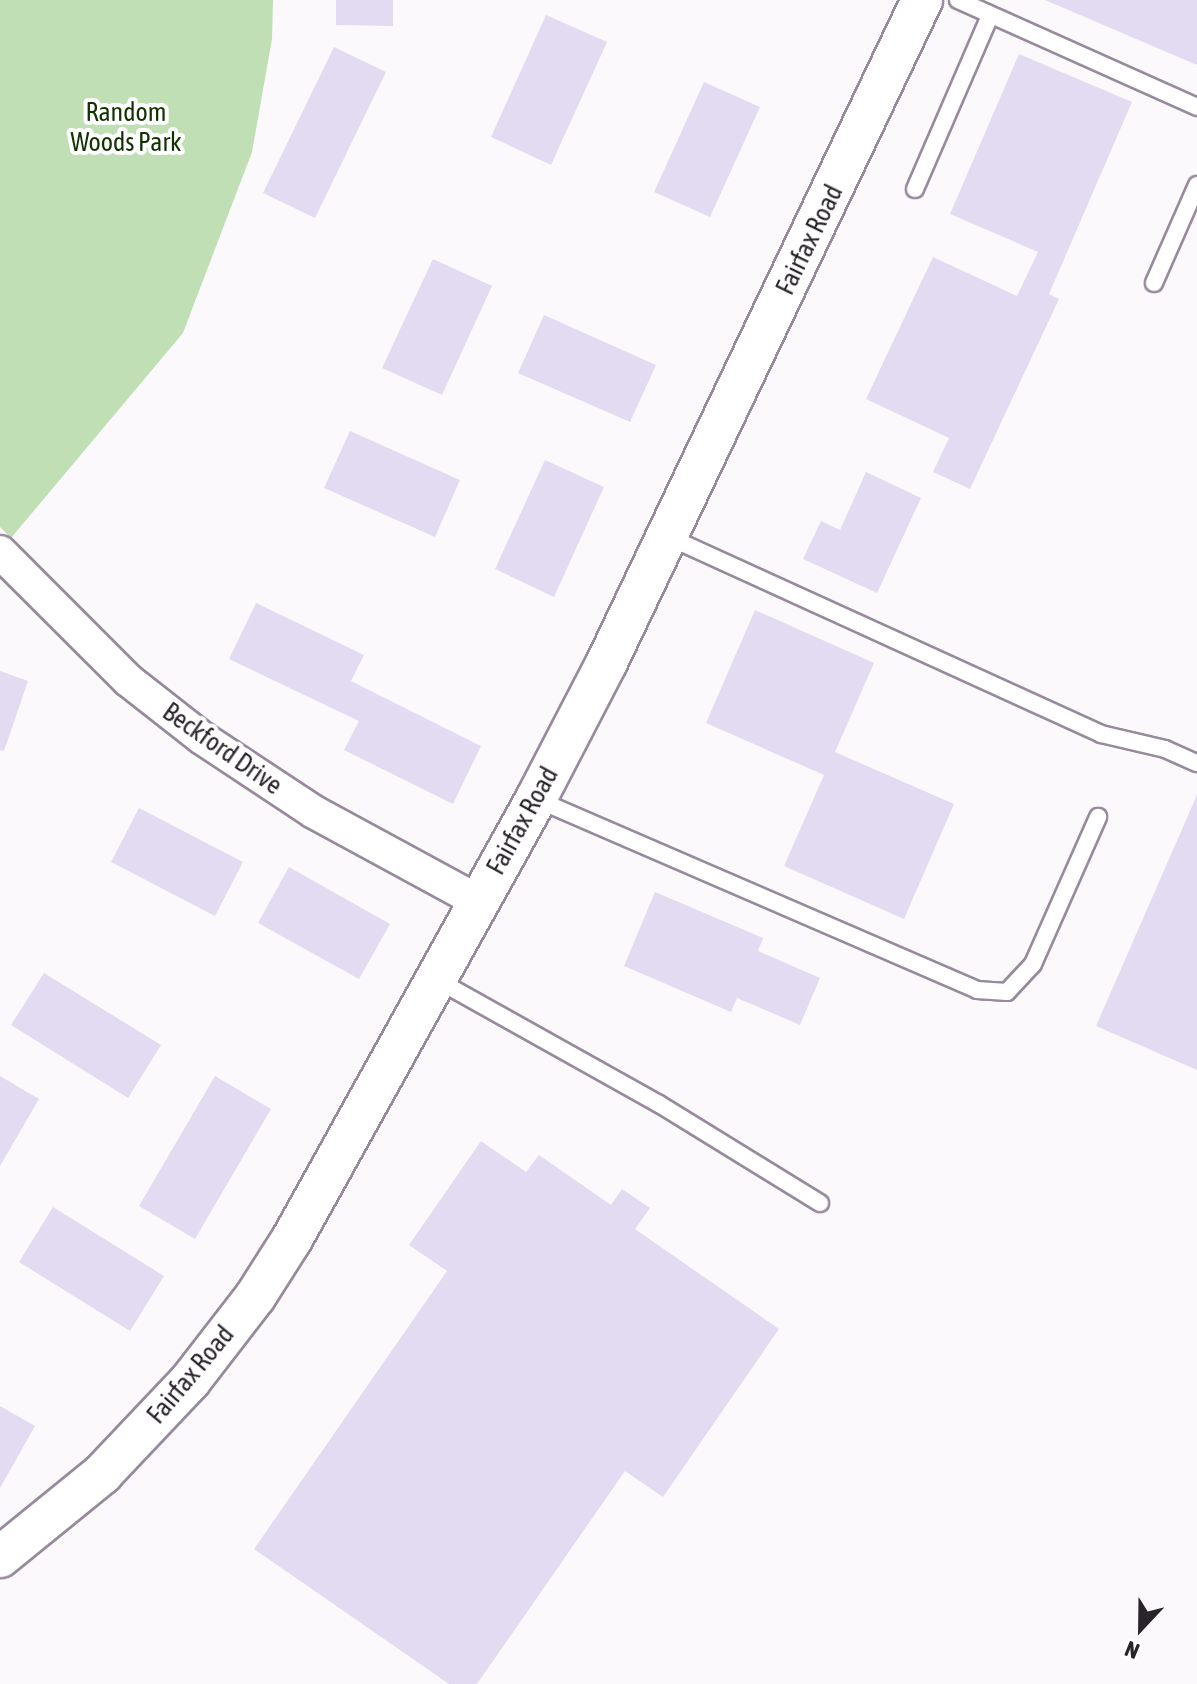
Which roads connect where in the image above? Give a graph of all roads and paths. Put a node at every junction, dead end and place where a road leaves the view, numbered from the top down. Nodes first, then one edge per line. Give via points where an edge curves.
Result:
1 (922, 0) edge
2 (958, 0) edge
3 (990, 16) junction
4 (1197, 107) edge
5 (1197, 185) edge
6 (915, 189) dead end
7 (1154, 283) dead end
8 (669, 537) junction
9 (0, 552) edge
10 (1197, 763) edge
11 (536, 799) junction
12 (1098, 817) dead end
13 (478, 901) junction
14 (437, 980) junction
15 (820, 1203) dead end
16 (0, 1557) edge

1 - 8 street, Fairfax Road
2 - 3 lane
3 - 4 lane
3 - 6 lane
5 - 7 lane
8 - 10 lane via 1101,734 1165,749
8 - 11 street, Fairfax Road
9 - 13 street, Beckford Drive via 128,680 202,738 314,812
11 - 12 lane via 977,990 1007,992 1033,964
11 - 13 street, Fairfax Road
13 - 14 street, Fairfax Road
14 - 15 lane via 659,1104
14 - 16 street, Fairfax Road via 299,1227 219,1347 102,1474

